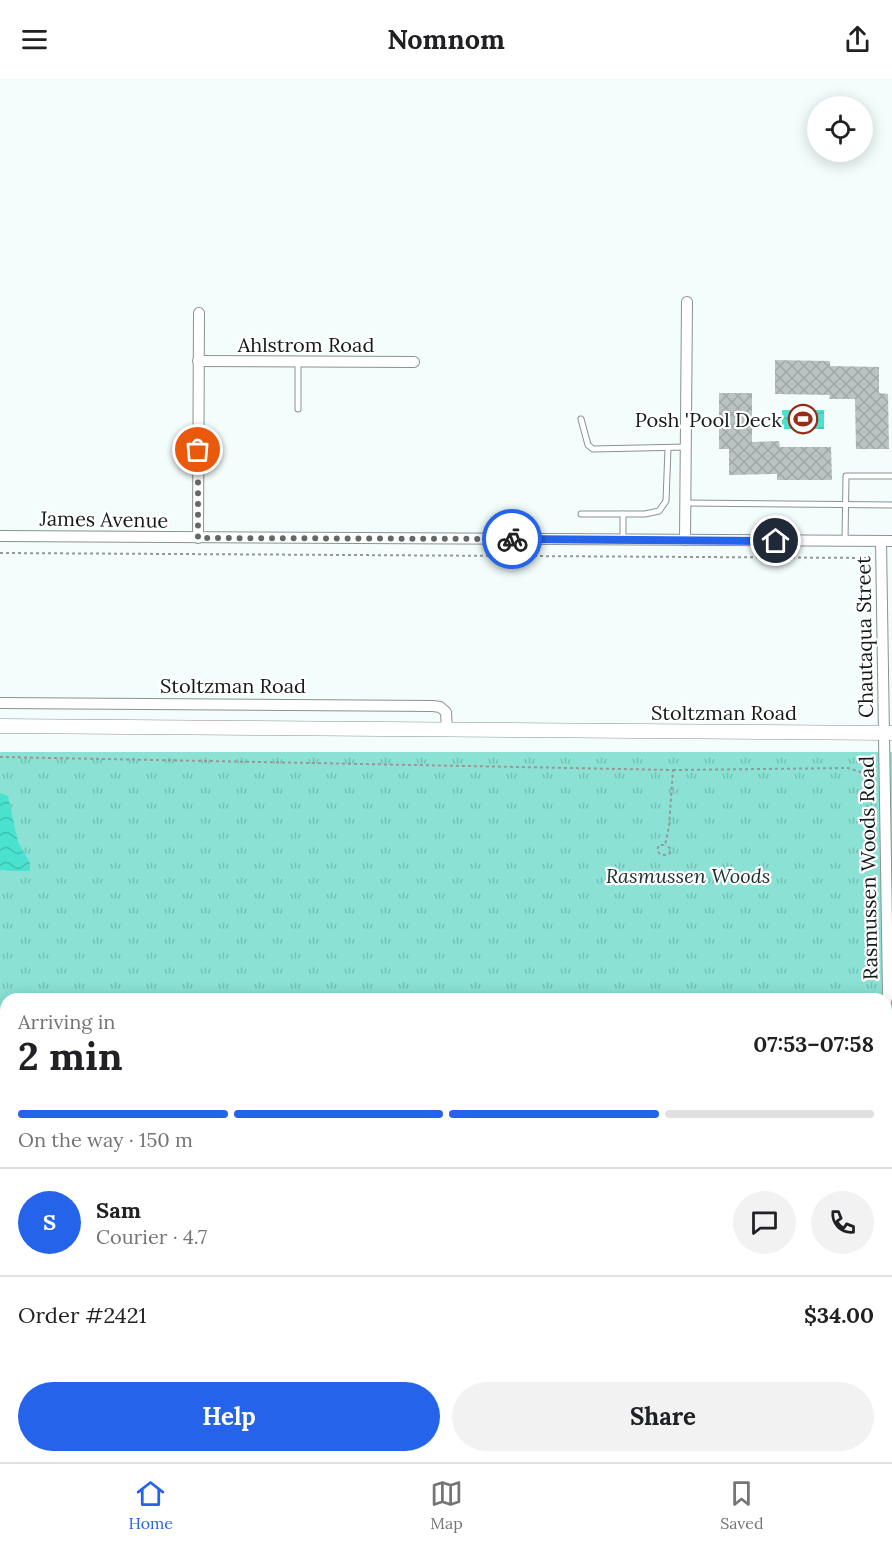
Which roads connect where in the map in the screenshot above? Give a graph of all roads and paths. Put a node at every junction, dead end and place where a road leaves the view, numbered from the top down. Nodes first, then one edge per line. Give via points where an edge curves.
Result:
1 (687, 302) dead end
2 (199, 313) dead end
3 (198, 361) junction
4 (298, 362) junction
5 (414, 362) dead end
6 (297, 410) dead end
7 (581, 419) dead end
8 (686, 447) junction
9 (668, 448) junction
10 (892, 476) edge
11 (686, 503) junction
12 (845, 505) junction
13 (892, 505) edge
14 (581, 514) dead end
15 (623, 514) junction
16 (0, 536) edge
17 (198, 538) junction
18 (623, 540) junction
19 (685, 540) junction
20 (845, 541) junction
21 (886, 541) edge
22 (0, 553) edge
23 (881, 558) junction
24 (887, 699) edge
25 (0, 703) edge
26 (0, 726) edge
27 (447, 730) junction
28 (888, 733) edge
29 (0, 757) edge
30 (673, 770) junction
31 (884, 790) junction
32 (665, 845) junction
33 (888, 993) edge

1 - 8 street
2 - 3 street
3 - 4 street, Ahlstrom Road
3 - 17 street
4 - 5 street, Ahlstrom Road
4 - 6 lane
7 - 9 lane via 588,445 593,449
8 - 9 lane
8 - 11 street
9 - 15 lane via 664,507 652,513
10 - 12 lane via 846,476
11 - 12 lane
11 - 19 street
12 - 13 lane
12 - 20 lane
14 - 15 lane
15 - 18 lane
16 - 17 street, James Avenue
17 - 18 street, James Avenue
18 - 19 street, James Avenue
19 - 20 street, James Avenue
20 - 21 street, James Avenue
21 - 23 street, Chautaqua Street
22 - 23 path
23 - 24 street, Chautaqua Street
24 - 28 street, Chautaqua Street
25 - 27 street, Stoltzman Road via 433,706 446,712
26 - 27 street, Stoltzman Road
27 - 28 street, Stoltzman Road
28 - 31 street, Rasmussen Woods Road
29 - 30 path
30 - 31 path via 848,768 870,775
30 - 32 path
31 - 33 street, Rasmussen Woods Road
32 - 32 path via 659,845 660,854 670,853

